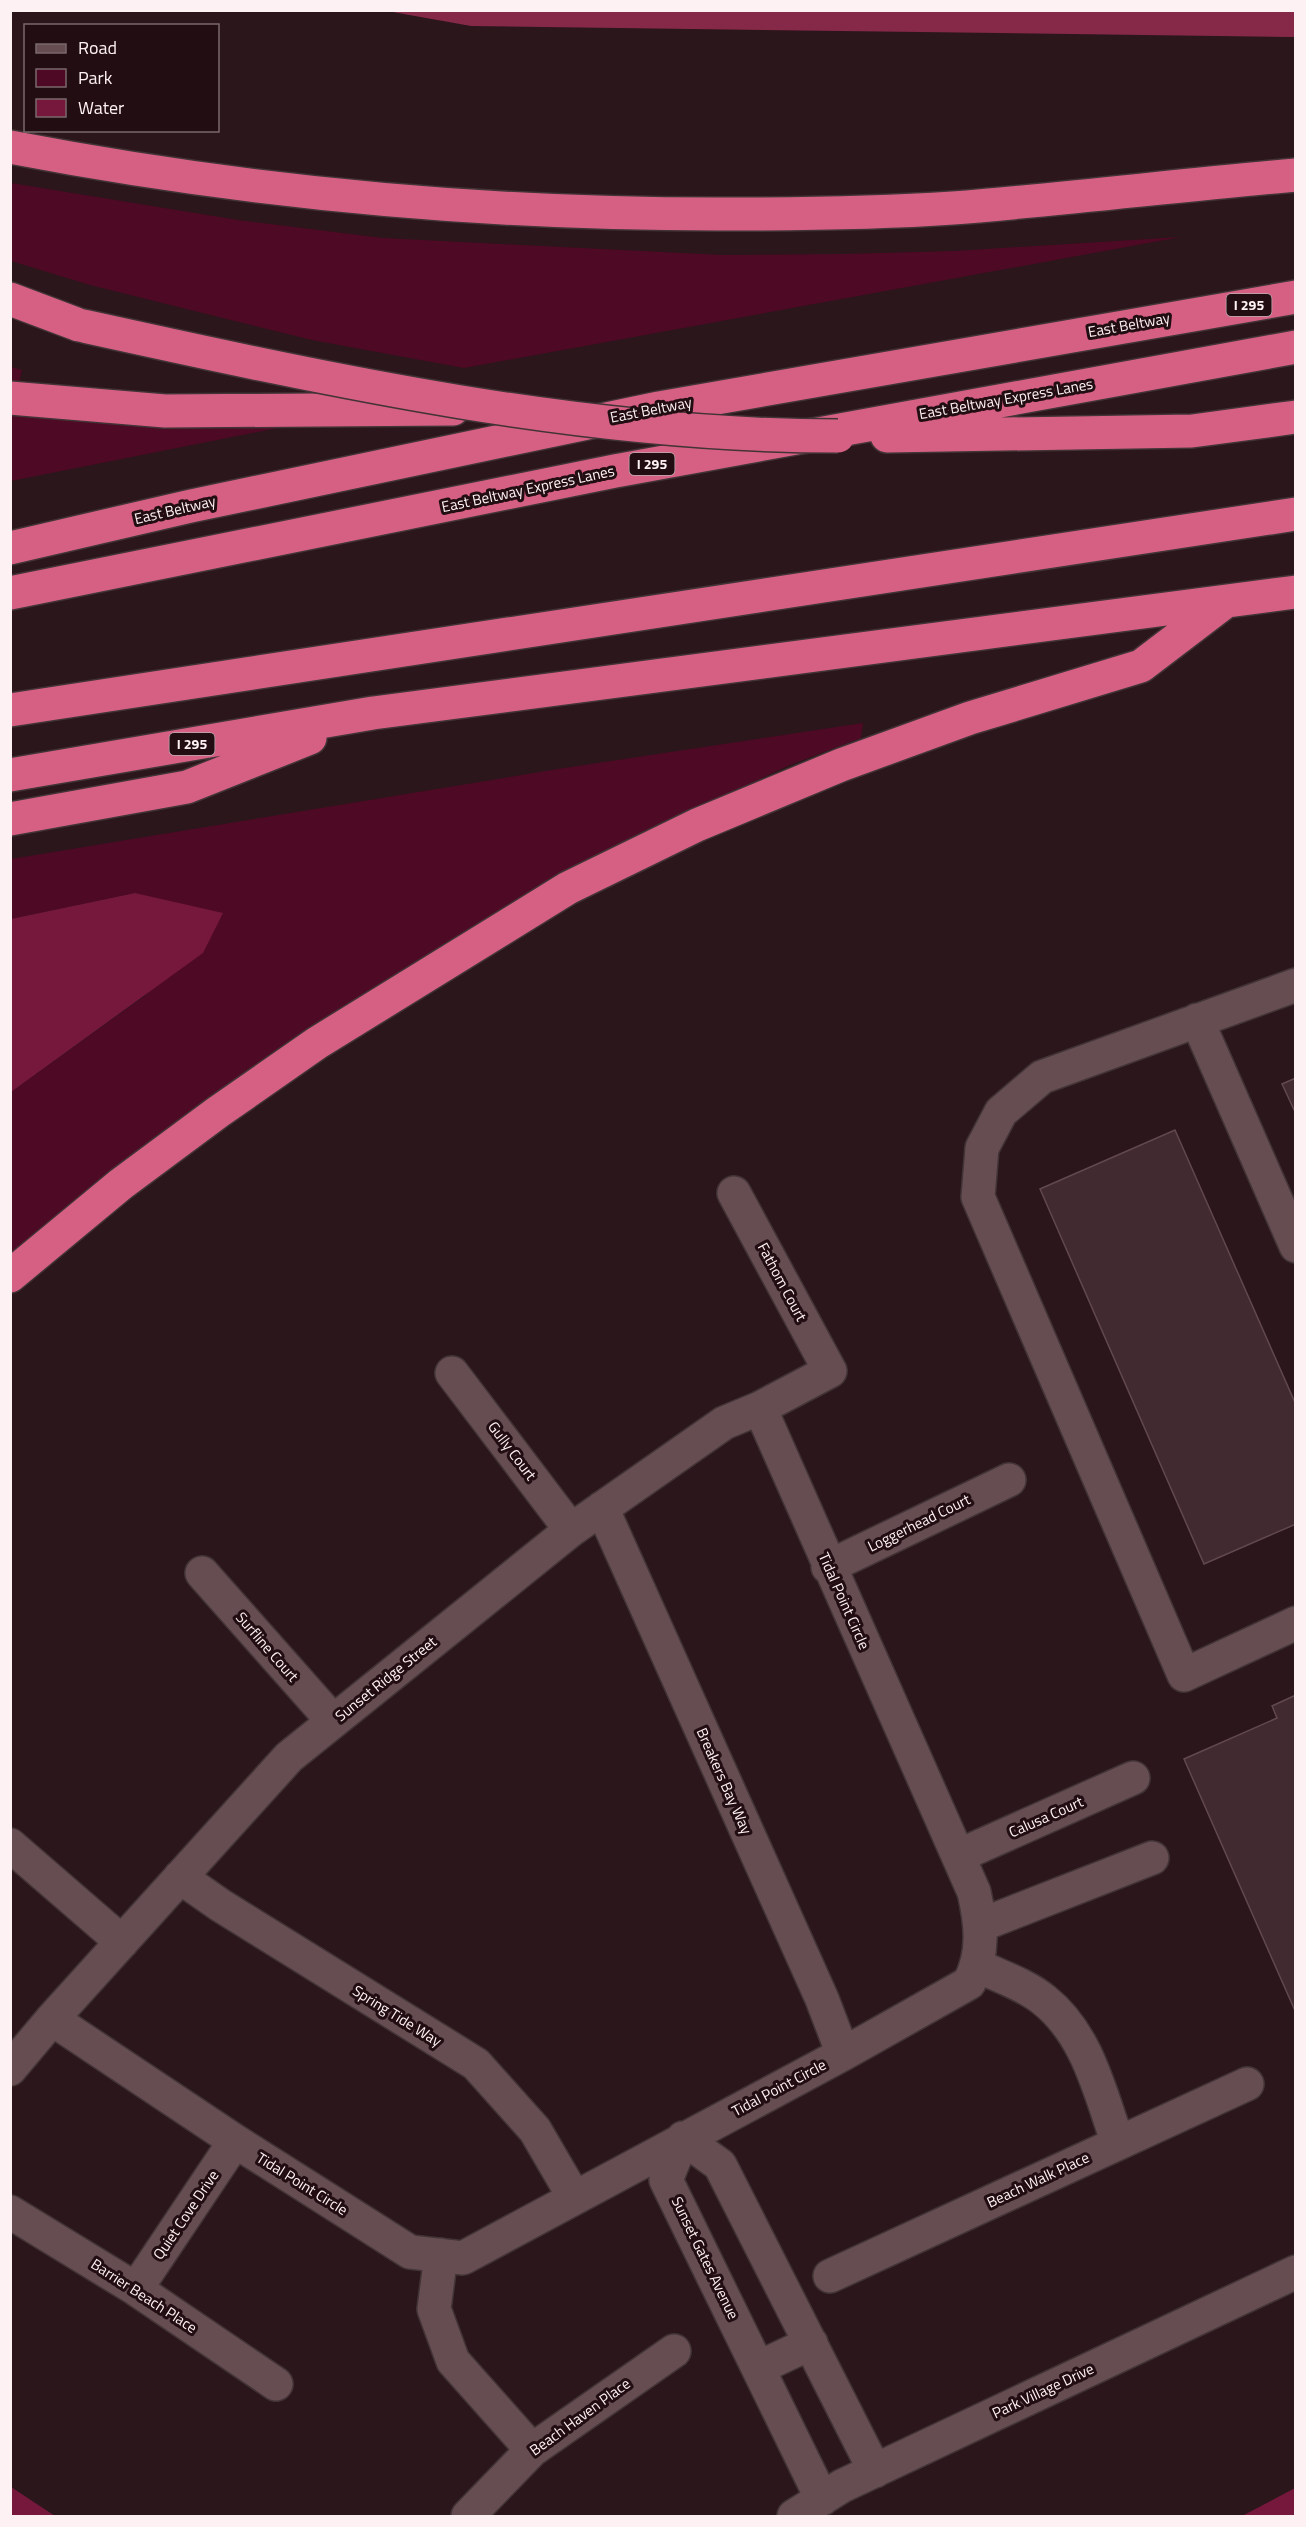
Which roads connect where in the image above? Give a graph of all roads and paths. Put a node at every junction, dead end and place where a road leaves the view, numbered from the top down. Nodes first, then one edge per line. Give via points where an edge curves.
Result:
1 (10, 147) edge
2 (1296, 175) edge
3 (1296, 297) edge
4 (10, 299) edge
5 (10, 314) edge
6 (79, 325) junction
7 (1296, 347) edge
8 (10, 398) edge
9 (659, 408) junction
10 (1296, 417) edge
11 (1296, 514) edge
12 (10, 548) edge
13 (1296, 592) edge
14 (10, 593) edge
15 (1226, 602) junction
16 (10, 710) edge
17 (373, 713) junction
18 (10, 775) edge
19 (10, 819) edge
20 (1296, 985) edge
21 (1197, 1020) junction
22 (734, 1193) dead end
23 (1296, 1246) edge
24 (10, 1276) edge
25 (830, 1371) joint
26 (452, 1373) dead end
27 (760, 1408) junction
28 (1009, 1480) dead end
29 (602, 1508) junction
30 (571, 1530) junction
31 (828, 1567) junction
32 (202, 1573) dead end
33 (1296, 1623) edge
34 (333, 1721) junction
35 (1133, 1778) dead end
36 (10, 1845) edge
37 (958, 1856) junction
38 (1152, 1858) dead end
39 (180, 1877) junction
40 (981, 1925) junction
41 (122, 1942) junction
42 (978, 1966) junction
43 (52, 2019) junction
44 (843, 2054) junction
45 (10, 2069) edge
46 (1247, 2084) dead end
47 (683, 2138) junction
48 (235, 2141) junction
49 (1118, 2144) junction
50 (574, 2197) junction
51 (10, 2212) edge
52 (441, 2255) junction
53 (1296, 2272) edge
54 (830, 2276) dead end
55 (136, 2289) junction
56 (811, 2343) junction
57 (674, 2351) dead end
58 (759, 2367) junction
59 (276, 2384) dead end
60 (532, 2450) junction
61 (875, 2471) junction
62 (822, 2499) junction
63 (468, 2517) edge
64 (794, 2517) edge

1 - 2 highway via 261,188 450,206 612,215 952,208
3 - 9 highway, East Beltway / I 295
4 - 6 highway
5 - 6 highway
6 - 10 highway, bridge via 289,371 517,412 749,436 969,437 1192,431
7 - 14 highway, East Beltway Express Lanes / I 295 via 627,469
8 - 9 highway via 165,411
9 - 12 highway, East Beltway / I 295 via 203,503
11 - 16 highway
13 - 15 highway, I 295
15 - 17 highway, I 295
15 - 24 highway via 1141,666 970,718 841,765 697,825 568,888 317,1043 121,1184
17 - 18 highway, I 295
17 - 19 highway via 187,787
20 - 21 street
21 - 23 street
21 - 33 street via 1042,1077 1001,1112 996,1121 982,1148 978,1197 1184,1675
22 - 25 street, Fathom Court
25 - 27 street, Sunset Ridge Street
26 - 30 street, Gully Court
27 - 29 street, Sunset Ridge Street via 723,1423
27 - 31 street, Tidal Point Circle
28 - 31 street, Loggerhead Court
29 - 30 street, Sunset Ridge Street
29 - 44 street, Breakers Bay Way
30 - 34 street, Sunset Ridge Street
31 - 37 street, Tidal Point Circle
32 - 34 street, Surfline Court
34 - 39 street, Sunset Ridge Street via 289,1757
35 - 37 street, Calusa Court
36 - 41 street
37 - 40 street, Tidal Point Circle via 974,1892
38 - 40 street
39 - 41 street, Sunset Ridge Street
39 - 50 street, Spring Tide Way via 476,2064 535,2130
40 - 42 street, Tidal Point Circle
41 - 43 street, Sunset Ridge Street
42 - 44 street, Tidal Point Circle via 969,1983
42 - 49 street via 1043,1999 1065,2020 1088,2056
43 - 45 street, Sunset Ridge Street
43 - 48 street, Tidal Point Circle
44 - 47 street, Tidal Point Circle
46 - 49 street, Beach Walk Place
47 - 50 street, Tidal Point Circle
47 - 56 street via 720,2165
47 - 58 street, Sunset Gates Avenue via 666,2180
48 - 52 street, Tidal Point Circle via 410,2252
48 - 55 street, Quiet Cove Drive
49 - 54 street, Beach Walk Place
50 - 52 street, Tidal Point Circle via 463,2258
51 - 55 street, Barrier Beach Place
52 - 60 street via 434,2309 453,2361
53 - 61 street, Park Village Drive
55 - 59 street, Barrier Beach Place
56 - 58 street
56 - 61 street
57 - 60 street, Beach Haven Place
58 - 62 street, Sunset Gates Avenue
60 - 63 street, Beach Haven Place
61 - 62 street, Park Village Drive
62 - 64 street, Park Village Drive

